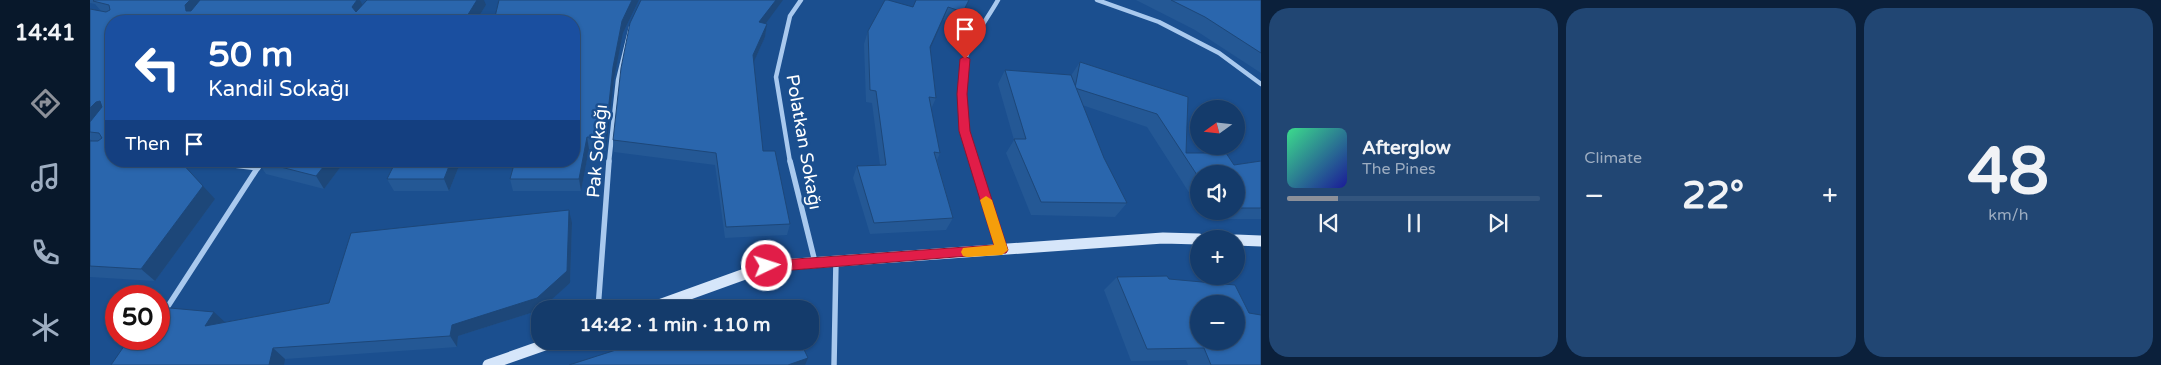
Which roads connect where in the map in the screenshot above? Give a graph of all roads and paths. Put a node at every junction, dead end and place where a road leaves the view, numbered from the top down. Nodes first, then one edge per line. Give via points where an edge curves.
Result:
1 (801, 0) edge
2 (998, 0) edge
3 (1097, 0) edge
4 (635, 17) edge
5 (1261, 84) edge
6 (250, 167) edge
7 (258, 168) joint
8 (1190, 239) edge
9 (1245, 240) edge
10 (1261, 241) edge
11 (1002, 250) junction
12 (836, 261) junction
13 (815, 263) junction
14 (599, 300) edge
15 (673, 300) edge
16 (170, 303) edge
17 (531, 350) edge
18 (488, 365) edge
19 (834, 365) edge

1 - 13 street, Polatkan Sokağı via 790,16 776,77 792,176
2 - 11 street via 965,59 962,94 964,131
3 - 5 street via 1159,22 1218,53
4 - 14 street, Pak Sokağı via 618,80
6 - 7 street
7 - 16 street
8 - 11 main road
9 - 10 main road
11 - 12 main road
12 - 13 main road
12 - 19 street
13 - 15 main road via 767,266
17 - 18 main road

